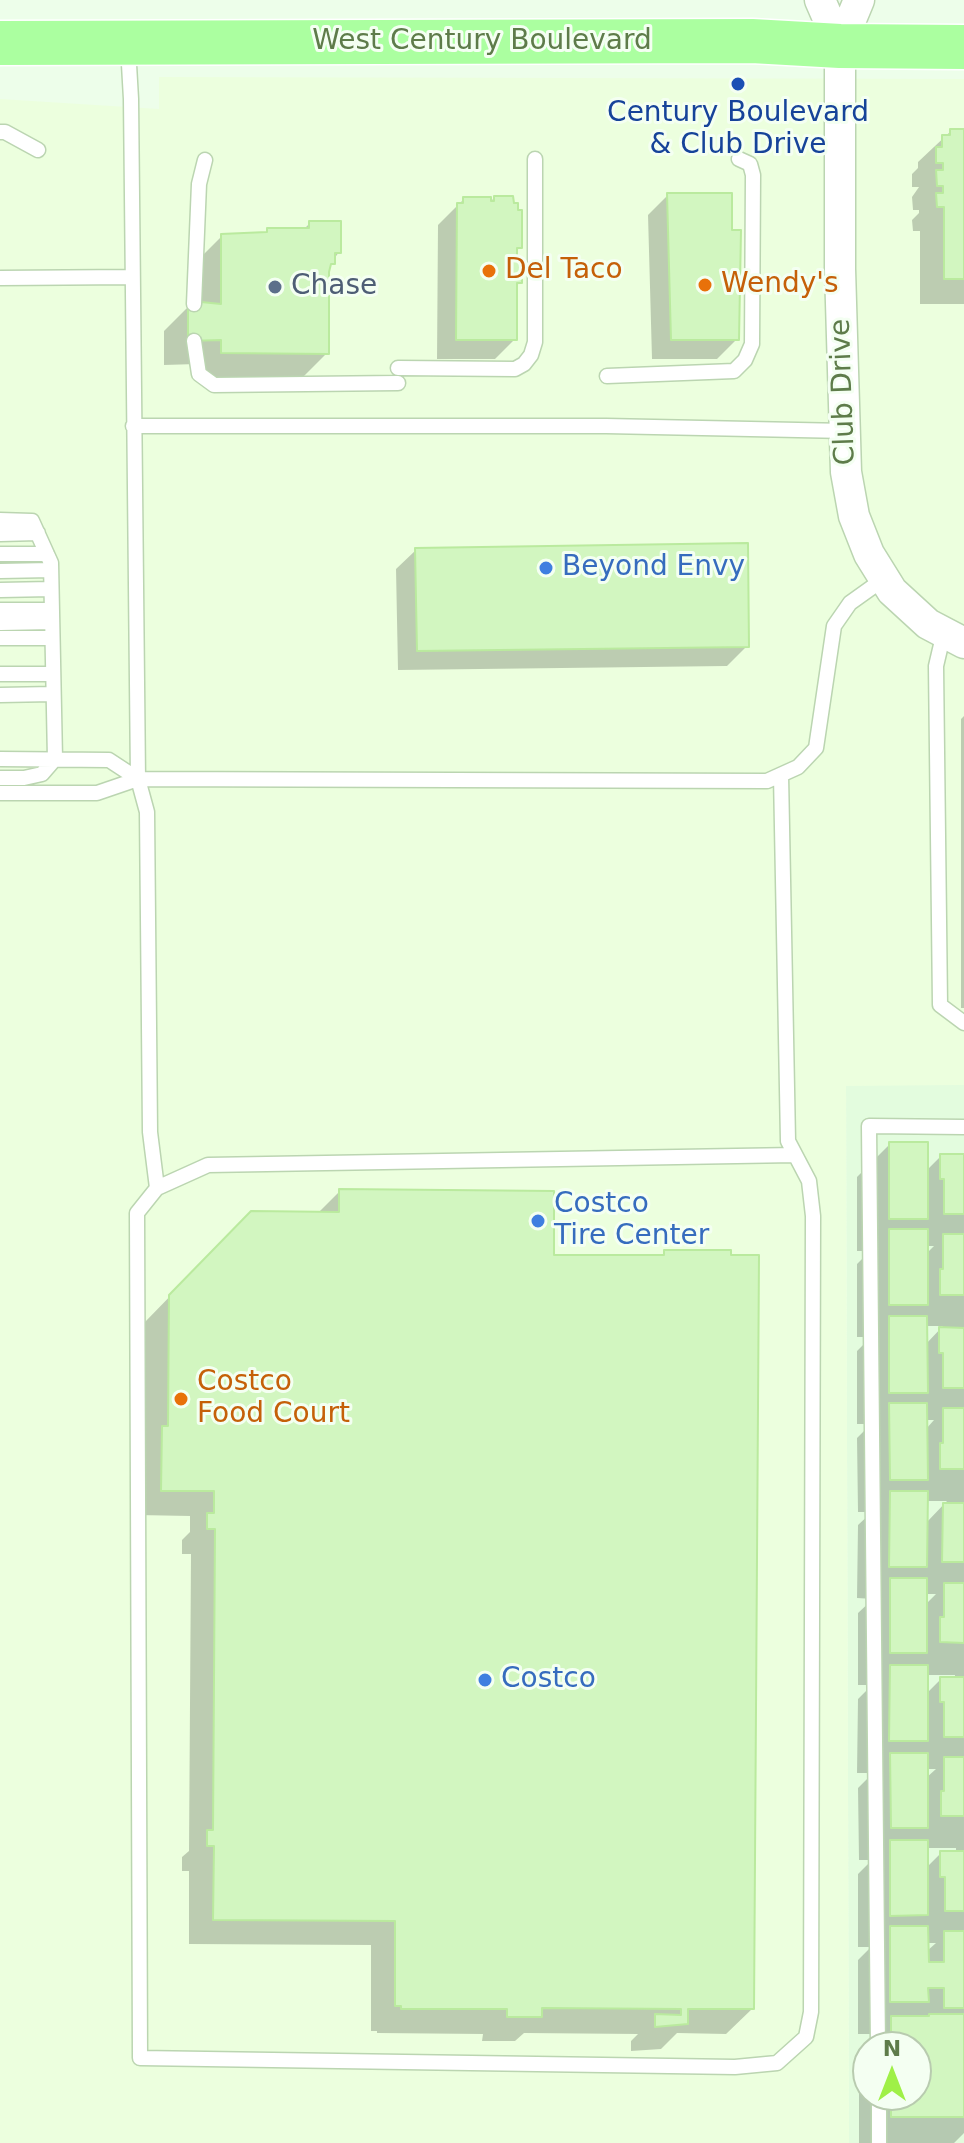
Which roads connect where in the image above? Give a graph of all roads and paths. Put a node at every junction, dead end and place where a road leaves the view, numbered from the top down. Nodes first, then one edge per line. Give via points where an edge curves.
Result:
1 (820, 0) edge
2 (859, 0) edge
3 (0, 43) edge
4 (128, 43) junction
5 (840, 46) junction
6 (964, 47) edge
7 (0, 132) edge
8 (38, 150) dead end
9 (535, 159) dead end
10 (739, 159) dead end
11 (205, 160) dead end
12 (132, 277) junction
13 (0, 278) edge
14 (194, 304) dead end
15 (194, 341) dead end
16 (607, 376) dead end
17 (133, 426) junction
18 (846, 431) junction
19 (0, 520) edge
20 (38, 533) junction
21 (0, 534) edge
22 (0, 554) edge
23 (47, 554) junction
24 (51, 570) junction
25 (0, 571) edge
26 (886, 577) junction
27 (51, 589) junction
28 (0, 590) edge
29 (0, 610) edge
30 (52, 616) junction
31 (0, 623) edge
32 (0, 638) edge
33 (52, 638) junction
34 (954, 638) edge
35 (0, 674) edge
36 (53, 674) junction
37 (53, 694) junction
38 (0, 695) edge
39 (0, 759) edge
40 (55, 759) junction
41 (781, 775) junction
42 (0, 778) edge
43 (138, 779) junction
44 (0, 793) edge
45 (964, 1023) edge
46 (964, 1127) edge
47 (795, 1155) junction
48 (157, 1188) junction
49 (878, 2031) edge
50 (879, 2111) edge
51 (879, 2143) edge

1 - 5 street, Club Drive
2 - 5 street, Club Drive
3 - 4 main road, West Century Boulevard
4 - 5 main road, West Century Boulevard via 752,41
4 - 12 lane
5 - 6 main road, West Century Boulevard
5 - 18 street, Club Drive
7 - 8 lane
9 - 15 lane via 535,342 531,355 515,369 214,385 199,374
10 - 16 lane via 750,164 753,175 752,344 745,360 734,371
11 - 14 lane via 199,184
12 - 13 lane
12 - 17 lane
17 - 18 lane
17 - 43 lane
18 - 26 street, Club Drive via 854,516 869,554
19 - 20 lane via 32,521
20 - 21 lane
20 - 23 lane
22 - 23 lane
23 - 24 lane
24 - 25 lane
24 - 27 lane
26 - 34 street, Club Drive via 892,591 928,624
26 - 41 lane via 850,603 834,626 816,748 798,767
27 - 28 lane
27 - 30 lane
29 - 30 lane
30 - 31 lane
30 - 33 lane
32 - 33 lane
33 - 36 lane
34 - 45 lane via 936,666 940,1005
35 - 36 lane
36 - 37 lane
37 - 38 lane
37 - 40 lane
39 - 40 lane
40 - 42 lane via 42,774
40 - 43 lane via 109,760
41 - 43 lane via 767,781
41 - 47 lane via 788,1141
43 - 44 lane via 97,793
43 - 48 lane via 147,812 150,1132
46 - 49 lane via 869,1126
47 - 48 lane via 208,1165
47 - 48 lane via 809,1181 813,1216 811,2012 806,2037 777,2063 735,2067 140,2058 137,1213
50 - 51 lane

